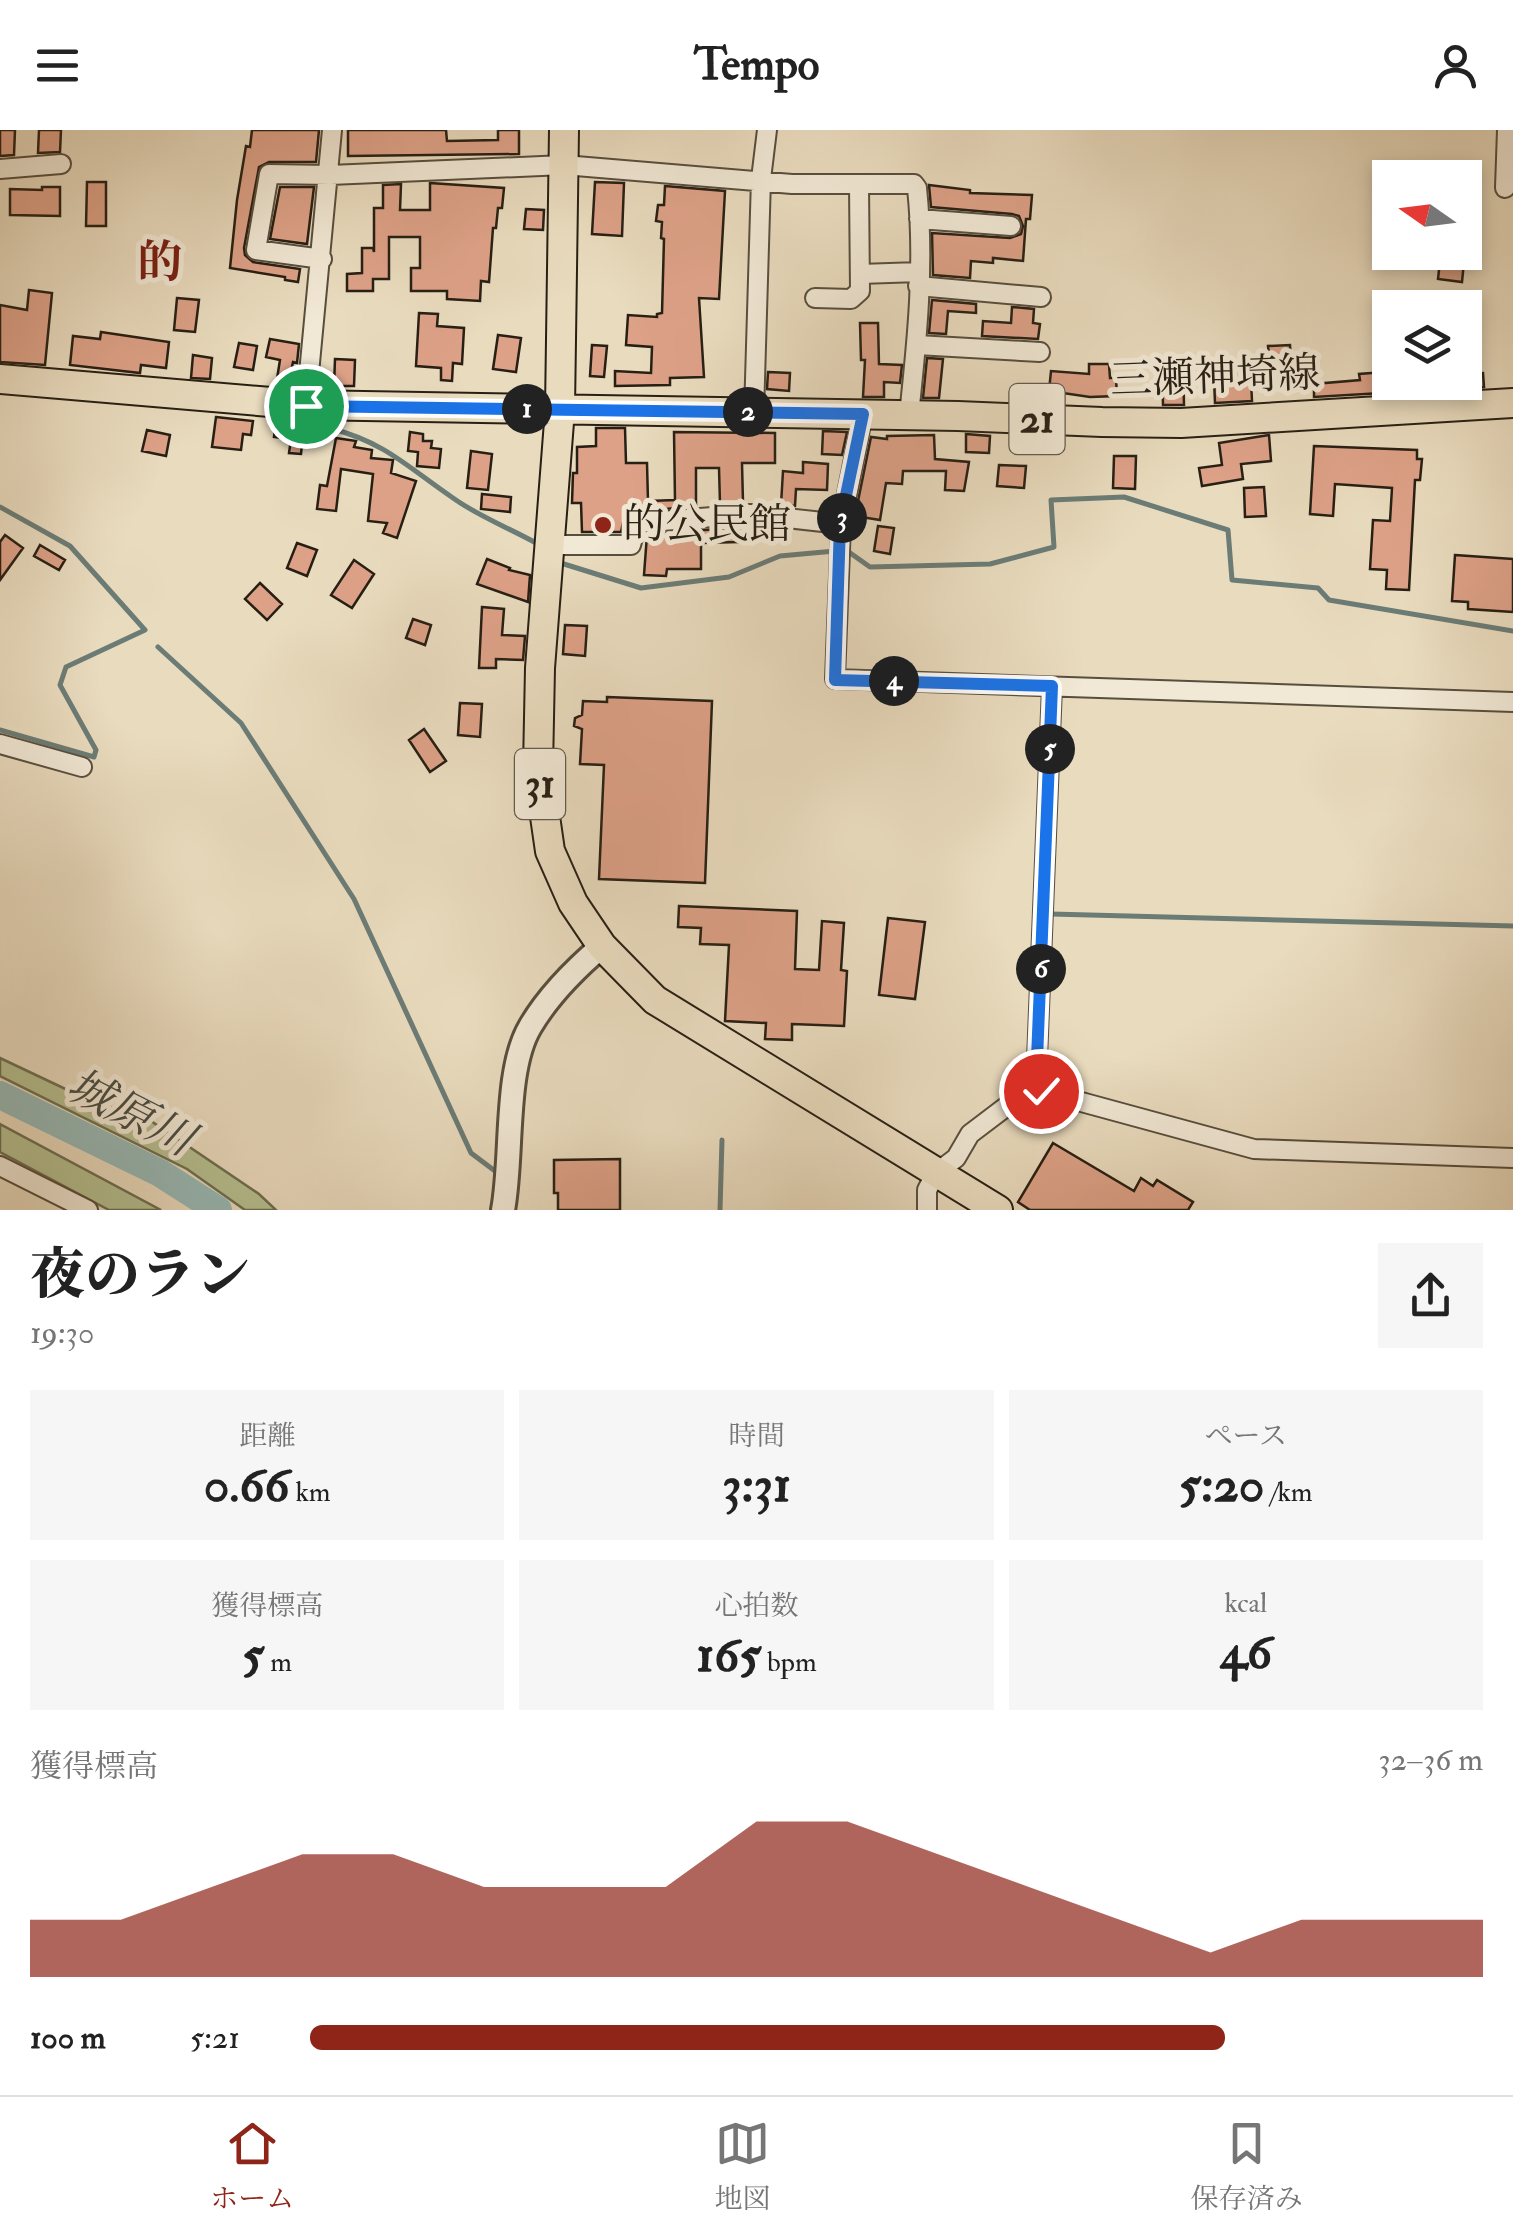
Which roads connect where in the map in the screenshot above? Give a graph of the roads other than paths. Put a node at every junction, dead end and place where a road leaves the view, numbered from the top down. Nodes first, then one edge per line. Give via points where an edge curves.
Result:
1 (332, 130) edge
2 (564, 130) edge
3 (767, 130) edge
4 (1507, 130) edge
5 (61, 164) dead end
6 (564, 165) junction
7 (0, 169) edge
8 (330, 175) junction
9 (761, 179) junction
10 (859, 185) junction
11 (1505, 188) dead end
12 (919, 219) junction
13 (1011, 226) dead end
14 (322, 259) junction
15 (860, 274) junction
16 (918, 279) junction
17 (1041, 297) dead end
18 (815, 298) dead end
19 (917, 345) junction
20 (1040, 352) dead end
21 (0, 379) edge
22 (1513, 404) edge
23 (306, 406) junction
24 (560, 409) junction
25 (754, 412) junction
26 (863, 414) junction
27 (909, 415) junction
28 (840, 541) junction
29 (552, 545) junction
30 (1052, 686) junction
31 (1513, 702) edge
32 (0, 744) edge
33 (82, 766) dead end
34 (602, 946) junction
35 (1036, 1084) junction
36 (1513, 1158) edge
37 (0, 1166) edge
38 (936, 1173) junction
39 (88, 1210) edge
40 (503, 1210) edge
41 (927, 1210) edge
42 (998, 1210) edge

1 - 8 street
2 - 6 main road, 31
3 - 9 street
4 - 11 street
5 - 7 street
6 - 8 street
6 - 9 street
6 - 24 main road, 31
8 - 14 street
8 - 14 street via 268,174 256,250
9 - 10 street
9 - 25 street
10 - 12 street via 914,184
10 - 15 street
12 - 13 street
12 - 16 street
14 - 23 street
15 - 16 street
15 - 18 street via 856,296
16 - 17 street
16 - 19 street
19 - 20 street
19 - 27 street
21 - 23 main road, 21
22 - 27 main road, 三瀬神埼線 / 21 via 1181,423
23 - 24 main road, 21
24 - 25 main road, 三瀬神埼線 / 21
24 - 29 main road, 31
25 - 26 main road, 三瀬神埼線 / 21
26 - 27 main road, 三瀬神埼線 / 21
26 - 28 street
28 - 29 street via 750,514 637,523 631,544
28 - 30 street via 835,680
29 - 34 main road, 31 via 538,768 550,851
30 - 31 street
30 - 35 street
32 - 33 street
34 - 38 main road, 31 via 655,1000
34 - 40 street via 573,970 528,1028 516,1072
35 - 36 street via 1041,1091 1254,1149
35 - 38 street via 970,1134 956,1158
37 - 39 street
38 - 41 street
38 - 42 main road, 31

